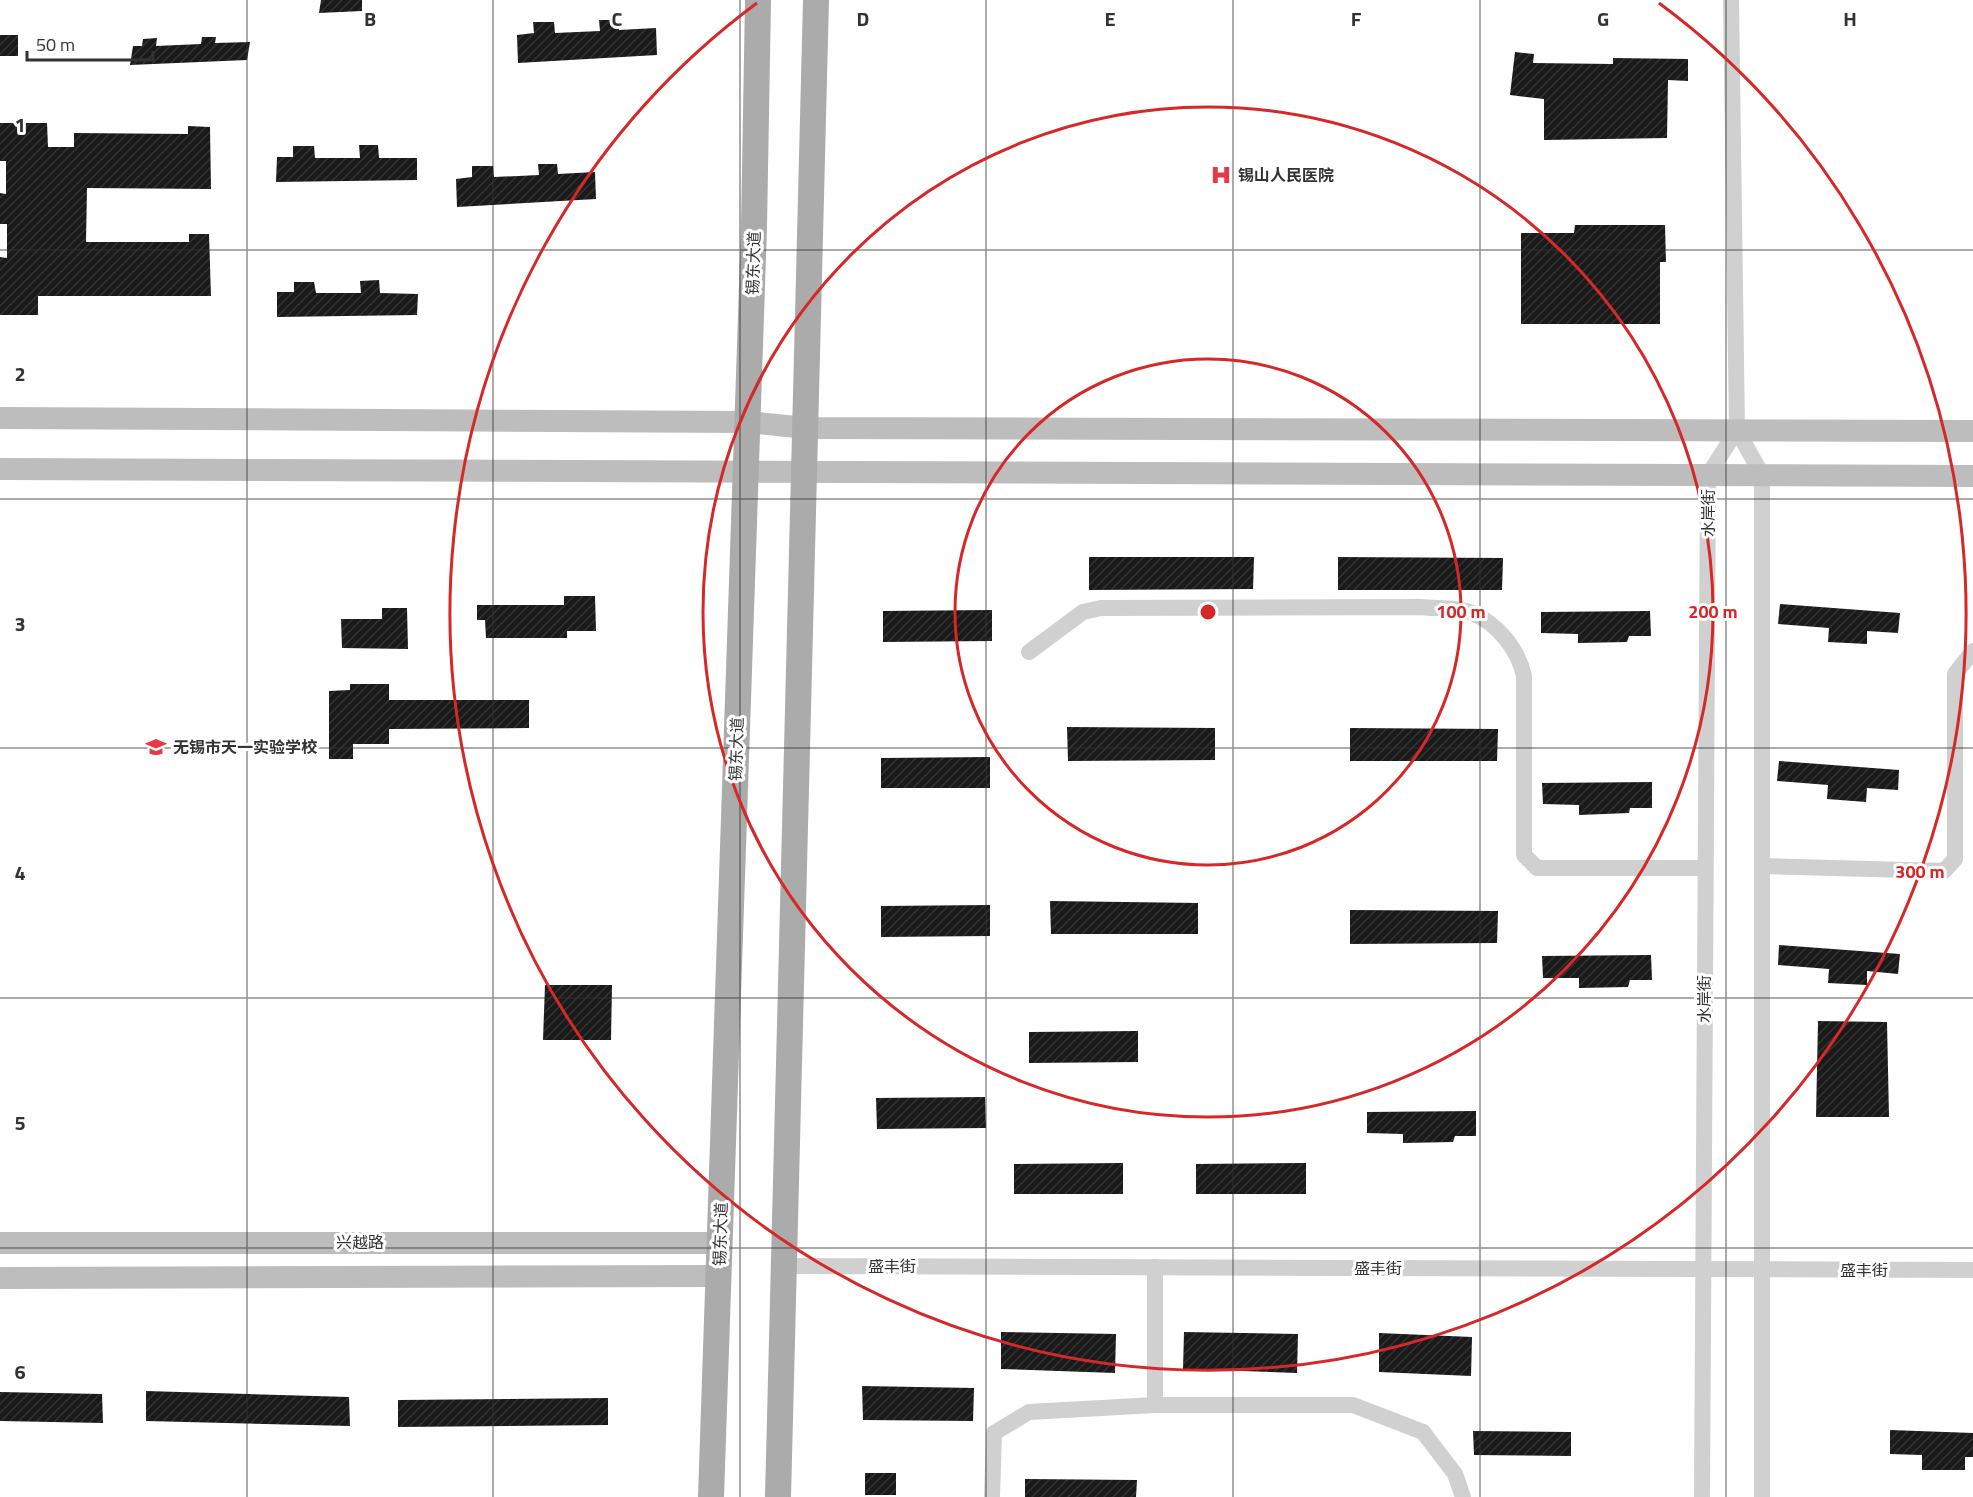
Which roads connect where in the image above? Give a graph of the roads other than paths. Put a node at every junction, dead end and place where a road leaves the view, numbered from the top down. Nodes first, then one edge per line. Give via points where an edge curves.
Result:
1 (758, 0) edge
2 (816, 0) edge
3 (1731, 0) edge
4 (0, 418) edge
5 (747, 423) junction
6 (806, 428) junction
7 (1737, 430) junction
8 (1973, 431) edge
9 (0, 469) edge
10 (745, 470) junction
11 (805, 471) junction
12 (1708, 475) junction
13 (1762, 475) junction
14 (1973, 476) edge
15 (1973, 651) edge
16 (1029, 652) dead end
17 (1705, 866) junction
18 (1762, 866) junction
19 (0, 1243) edge
20 (719, 1243) junction
21 (784, 1266) junction
22 (1155, 1267) junction
23 (1702, 1269) junction
24 (1762, 1270) junction
25 (1973, 1270) edge
26 (718, 1276) junction
27 (0, 1278) edge
28 (1155, 1405) junction
29 (711, 1497) edge
30 (777, 1497) edge
31 (992, 1497) edge
32 (1463, 1497) edge
33 (1702, 1497) edge
34 (1762, 1497) edge

1 - 5 main road, 锡东大道
2 - 6 main road
3 - 7 street
4 - 5 main road
5 - 6 main road
5 - 10 main road, 锡东大道
6 - 7 main road
6 - 11 main road
7 - 8 main road
7 - 12 street, 水岸街
7 - 13 street
9 - 10 main road
10 - 11 main road
10 - 20 main road, 锡东大道
11 - 12 main road
11 - 21 main road
12 - 13 main road
12 - 17 street, 水岸街
13 - 14 main road
13 - 18 street
15 - 18 street via 1955,674 1955,859 1944,871
16 - 17 street via 1083,612 1101,608 1420,607 1470,612 1496,627 1521,659 1524,855 1537,868
17 - 23 street, 水岸街
18 - 24 street
19 - 20 main road, 兴越路
20 - 26 main road, 锡东大道
21 - 22 street, 盛丰街
21 - 30 main road
22 - 23 street, 盛丰街
22 - 28 street
23 - 24 street, 盛丰街
23 - 33 street, 水岸街
24 - 25 street, 盛丰街
24 - 34 street
26 - 27 main road
26 - 29 main road, 锡东大道
28 - 31 street via 1029,1413 994,1433
28 - 32 street via 1353,1405 1423,1432 1455,1474

